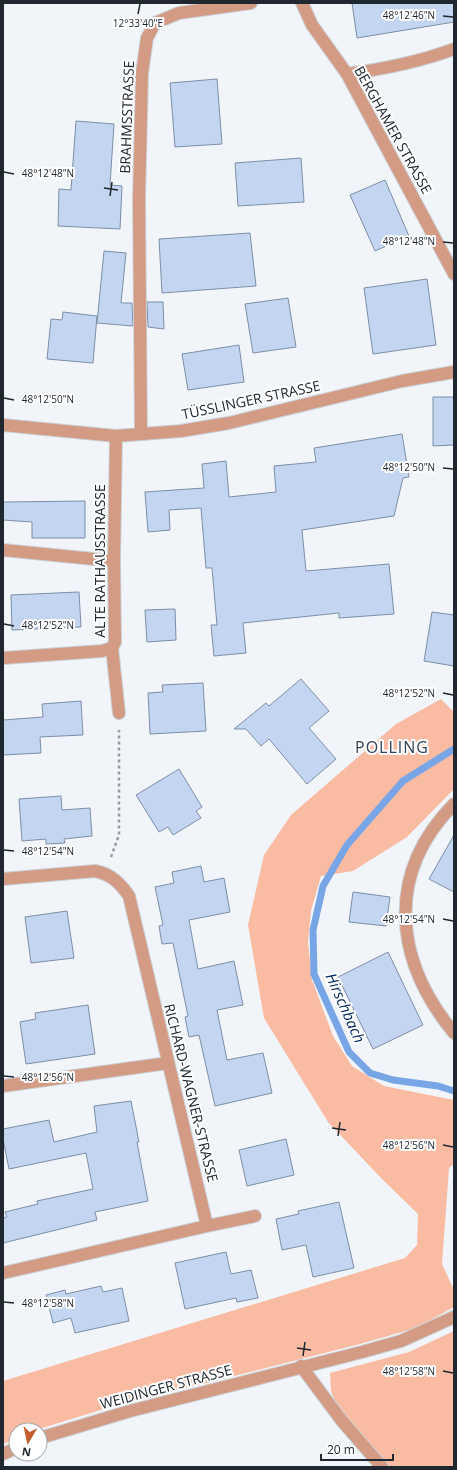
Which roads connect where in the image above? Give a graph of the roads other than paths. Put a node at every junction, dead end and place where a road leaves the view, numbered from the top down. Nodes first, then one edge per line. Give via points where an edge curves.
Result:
1 (251, 3) edge
2 (302, 3) edge
3 (454, 49) edge
4 (347, 74) junction
5 (454, 274) edge
6 (454, 372) edge
7 (3, 425) edge
8 (141, 434) junction
9 (116, 436) junction
10 (3, 550) edge
11 (114, 561) junction
12 (112, 648) junction
13 (3, 658) edge
14 (119, 713) road end
15 (454, 804) edge
16 (3, 878) edge
17 (454, 1033) edge
18 (168, 1063) junction
19 (3, 1086) edge
20 (255, 1216) dead end
21 (207, 1226) junction
22 (3, 1273) edge
23 (454, 1317) edge
24 (301, 1366) junction
25 (48, 1436) edge
26 (382, 1467) edge

1 - 8 street, BRAHMSSTRASSE via 178,13 154,24 147,38 142,73 139,199
2 - 4 street, BERGHAMER STRASSE via 312,25
3 - 4 street via 429,58
4 - 5 street, BERGHAMER STRASSE
6 - 8 street, TÜSSLINGER STRASSE via 402,381 229,423
7 - 9 street, TÜSSLINGER STRASSE
8 - 9 street, TÜSSLINGER STRASSE
9 - 11 street, ALTE RATHAUSSTRASSE
10 - 11 street
11 - 12 street, ALTE RATHAUSSTRASSE via 116,642
12 - 13 street, ALTE RATHAUSSTRASSE via 102,651
12 - 14 street
15 - 17 street via 442,816 414,862 408,882 405,925 407,942 421,980
16 - 18 street, RICHARD-WAGNER-STRASSE via 95,871 106,873 120,884 129,896
18 - 19 street
18 - 21 street, RICHARD-WAGNER-STRASSE
20 - 21 street
21 - 22 street
23 - 24 street, WEIDINGER STRASSE via 400,1341
24 - 25 street, WEIDINGER STRASSE
24 - 26 street via 342,1421

